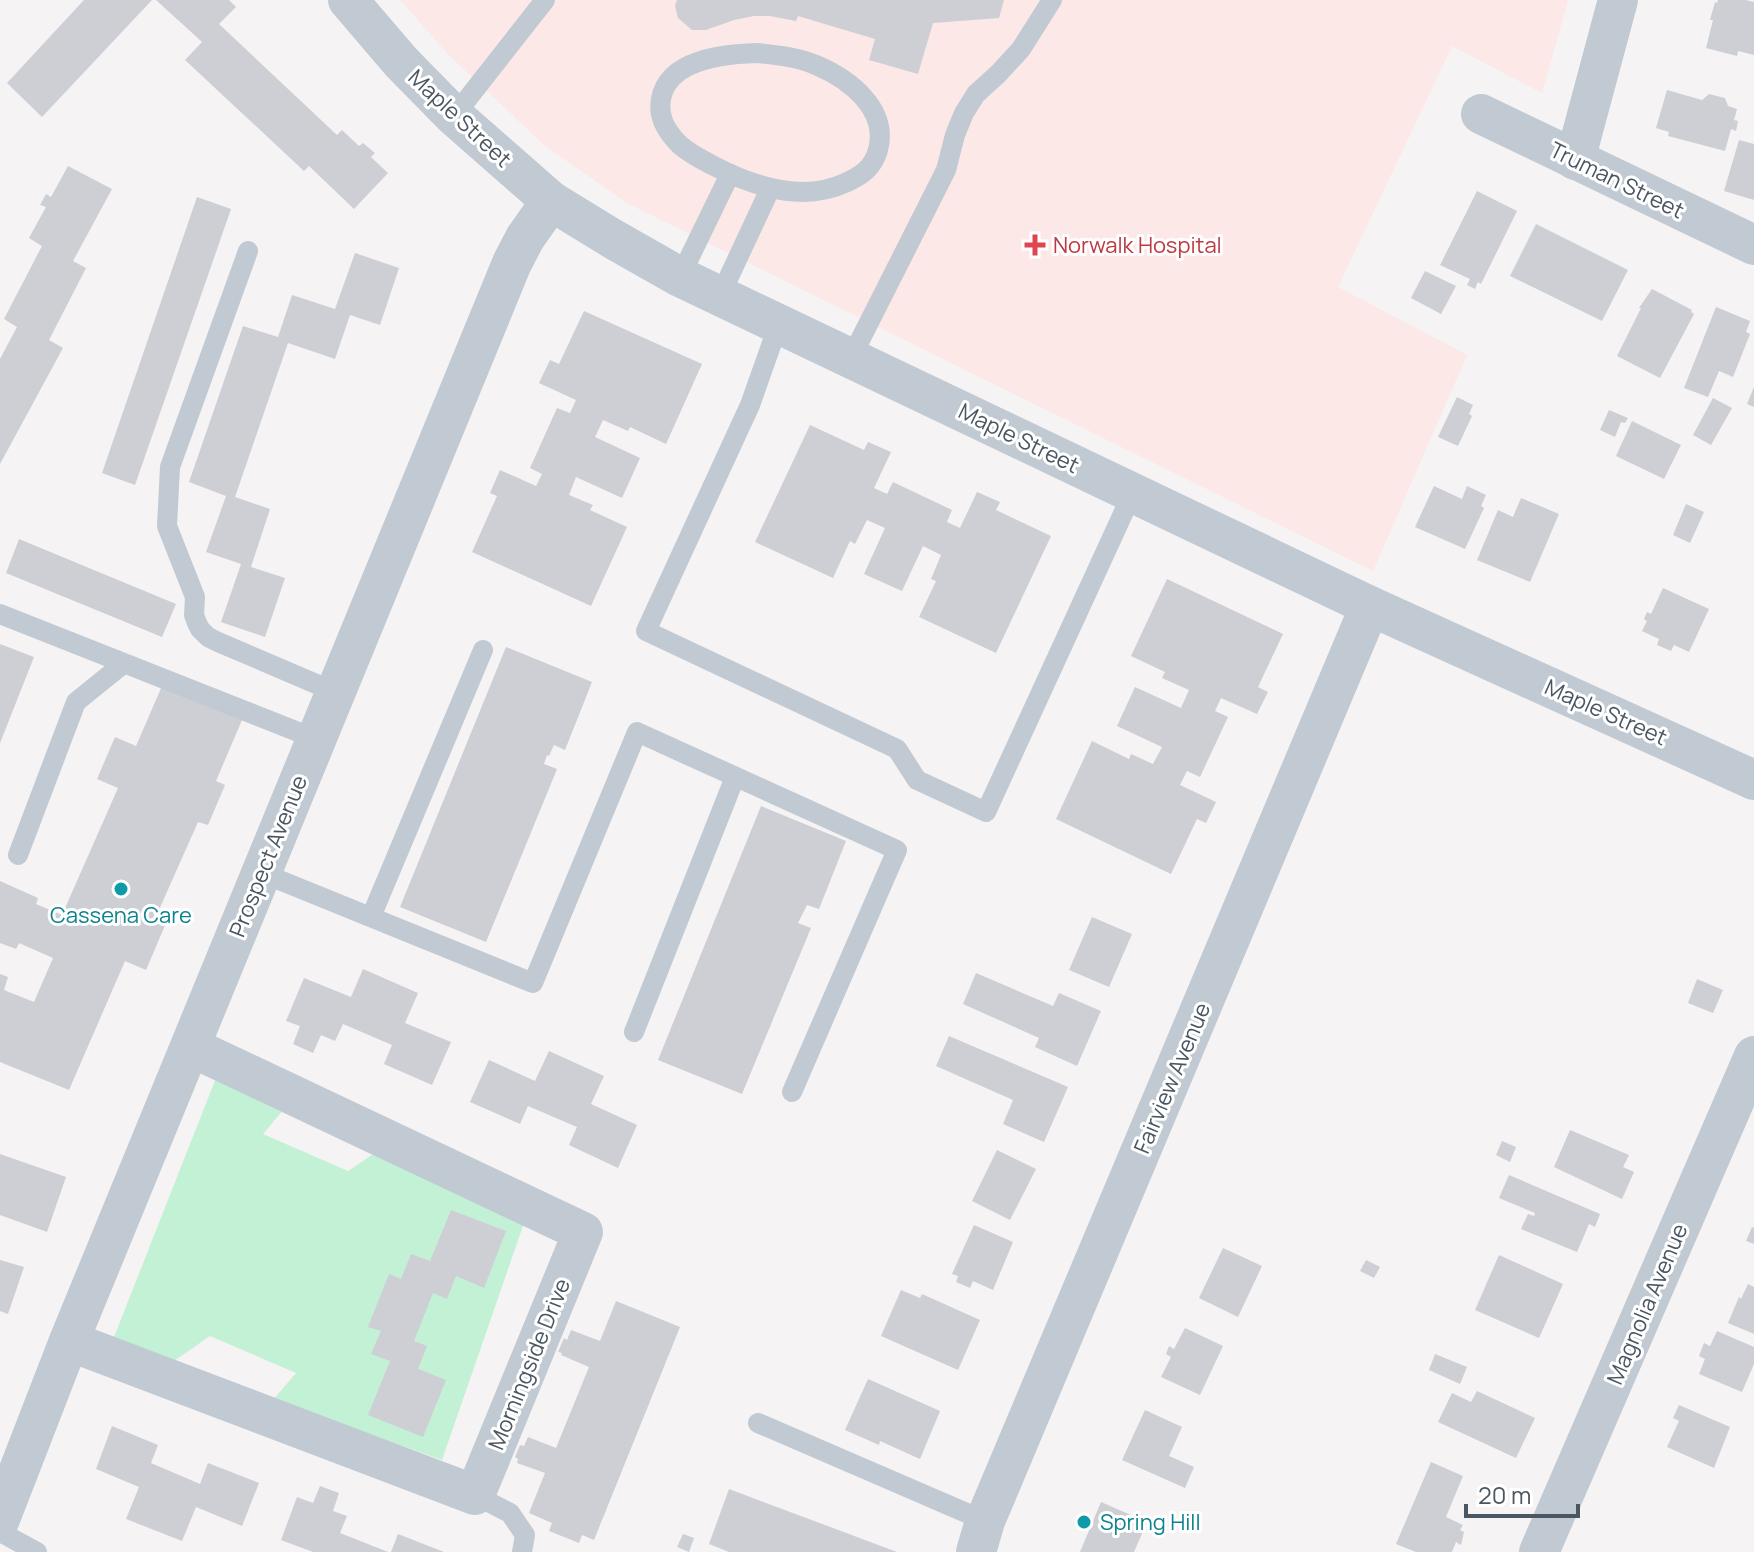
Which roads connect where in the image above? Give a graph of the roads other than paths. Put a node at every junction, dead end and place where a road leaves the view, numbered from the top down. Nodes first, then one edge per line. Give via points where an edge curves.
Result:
1 (348, 0) edge
2 (1052, 0) edge
3 (1618, 0) edge
4 (541, 3) edge
5 (1481, 114) dead end
6 (454, 116) junction
7 (1575, 160) junction
8 (730, 174) junction
9 (770, 189) junction
10 (551, 201) junction
11 (1754, 245) edge
12 (248, 251) dead end
13 (680, 277) junction
14 (720, 296) junction
15 (779, 323) junction
16 (851, 358) junction
17 (1133, 492) junction
18 (1370, 606) junction
19 (0, 614) edge
20 (483, 650) dead end
21 (123, 664) junction
22 (335, 692) junction
23 (316, 739) junction
24 (735, 777) junction
25 (1754, 780) edge
26 (18, 855) dead end
27 (262, 873) junction
28 (371, 917) junction
29 (634, 1032) dead end
30 (191, 1047) junction
31 (1754, 1056) edge
32 (792, 1092) dead end
33 (69, 1341) junction
34 (758, 1423) dead end
35 (11, 1454) edge
36 (475, 1495) junction
37 (0, 1519) edge
38 (0, 1532) edge
39 (981, 1536) edge
40 (37, 1552) edge
41 (522, 1552) edge
42 (1539, 1552) edge

1 - 6 street, Maple Street
2 - 16 lane via 1021,49 964,113 946,170
3 - 7 street
4 - 6 lane
5 - 7 street, Truman Street
6 - 10 street, Maple Street
7 - 11 street, Truman Street
8 - 9 lane
8 - 9 lane via 678,144 664,124 659,110 667,80 704,59 729,54 784,56 814,64 866,99 879,128 874,162 863,174 821,191
8 - 13 lane
9 - 14 lane
10 - 13 street, Maple Street
10 - 22 street, Prospect Avenue via 512,263
12 - 22 lane via 170,467 167,526 195,597 194,615 208,637
13 - 14 street, Maple Street
14 - 15 street, Maple Street
15 - 16 street, Maple Street
15 - 17 lane via 750,405 646,631 897,749 917,780 986,812
16 - 17 street, Maple Street
17 - 18 street, Maple Street
18 - 25 street, Maple Street
18 - 39 street, Fairview Avenue
19 - 21 lane
20 - 28 lane
21 - 23 lane
21 - 26 lane via 76,702
22 - 23 street, Prospect Avenue
23 - 27 street, Prospect Avenue
24 - 28 lane via 637,732 533,983
24 - 29 lane
24 - 32 lane via 897,850
27 - 28 lane
27 - 30 street, Prospect Avenue
30 - 33 street, Prospect Avenue
30 - 36 street, Morningside Drive via 583,1232
31 - 42 street, Magnolia Avenue
33 - 35 street, Prospect Avenue
33 - 36 street
34 - 39 lane
35 - 37 street, Prospect Avenue
36 - 41 lane via 510,1513 525,1535
38 - 40 lane

